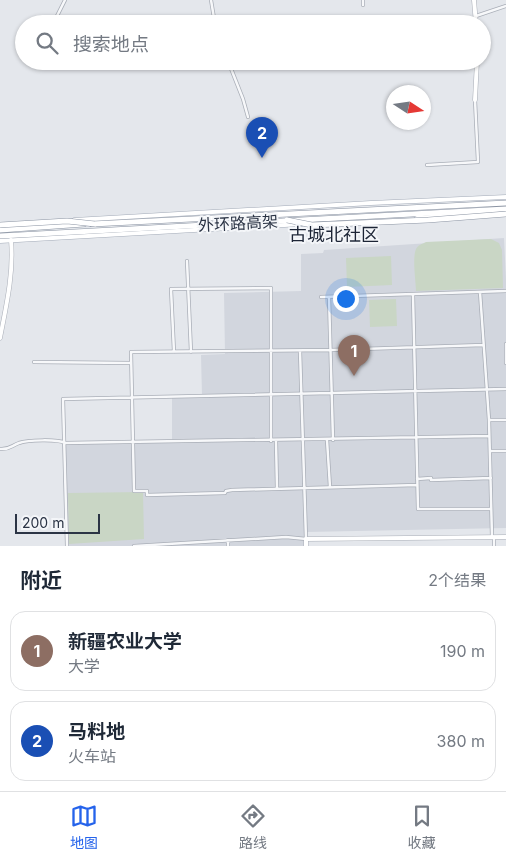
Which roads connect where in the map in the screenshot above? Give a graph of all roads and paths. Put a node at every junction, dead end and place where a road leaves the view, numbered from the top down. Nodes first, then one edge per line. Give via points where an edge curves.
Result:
1 (64, 0) edge
2 (212, 0) edge
3 (363, 0) edge
4 (474, 0) edge
5 (363, 5) dead end
6 (506, 6) edge
7 (57, 15) edge
8 (214, 15) edge
9 (476, 15) edge
10 (479, 15) edge
11 (231, 70) edge
12 (477, 70) edge
13 (475, 100) joint
14 (248, 117) dead end
15 (427, 165) dead end
16 (506, 197) edge
17 (506, 203) edge
18 (506, 211) edge
19 (0, 227) edge
20 (0, 236) edge
21 (11, 240) junction
22 (0, 241) edge
23 (187, 261) dead end
24 (189, 289) junction
25 (506, 291) edge
26 (480, 292) junction
27 (413, 295) junction
28 (321, 297) dead end
29 (329, 297) junction
30 (0, 338) edge
31 (506, 344) edge
32 (483, 345) junction
33 (413, 347) junction
34 (331, 350) junction
35 (272, 351) junction
36 (300, 351) junction
37 (174, 352) junction
38 (191, 352) junction
39 (34, 362) dead end
40 (131, 363) junction
41 (506, 363) edge
42 (506, 388) edge
43 (486, 389) junction
44 (414, 391) junction
45 (332, 393) junction
46 (272, 394) junction
47 (302, 394) junction
48 (132, 398) junction
49 (489, 420) junction
50 (506, 420) edge
51 (489, 436) junction
52 (416, 438) junction
53 (303, 440) junction
54 (327, 440) junction
55 (333, 440) junction
56 (271, 441) junction
57 (276, 441) junction
58 (64, 443) junction
59 (133, 443) junction
60 (0, 449) edge
61 (490, 451) junction
62 (506, 451) edge
63 (490, 478) junction
64 (417, 479) junction
65 (417, 485) junction
66 (330, 487) junction
67 (304, 488) junction
68 (277, 489) junction
69 (491, 509) junction
70 (493, 537) junction
71 (506, 537) edge
72 (306, 539) junction
73 (228, 540) junction
74 (67, 546) edge
75 (134, 546) edge
76 (228, 546) edge
77 (306, 546) edge
78 (494, 546) edge

1 - 7 street
2 - 8 street
3 - 5 street
4 - 9 main road
6 - 10 street
11 - 14 street
12 - 13 main road
13 - 15 street via 478,162
16 - 19 main road via 58,220
17 - 19 highway, 外环路高架, bridge via 95,224 67,221
18 - 20 highway, 外环路高架, bridge via 428,220 312,225 287,220
18 - 21 main road via 396,221
21 - 22 main road
21 - 30 main road via 9,288
23 - 24 street
24 - 35 street via 271,288
24 - 37 street via 172,289
24 - 38 street
25 - 26 street
26 - 27 street
26 - 32 street
27 - 29 street
27 - 33 street
28 - 29 street
29 - 34 street
31 - 41 street
32 - 33 street
32 - 43 street
33 - 34 street
33 - 44 street
34 - 36 street
34 - 45 street
35 - 36 street
35 - 38 street
35 - 46 street
36 - 47 street
37 - 38 street
37 - 40 street via 131,352
39 - 40 street
40 - 48 street
42 - 43 street
43 - 44 street
43 - 49 street
44 - 45 street
44 - 52 street
45 - 47 street
45 - 55 street
46 - 47 street
46 - 48 street
46 - 56 street
47 - 53 street
48 - 58 street via 63,399
48 - 59 street
49 - 50 street
49 - 51 street
51 - 52 street
51 - 61 street
52 - 55 street
52 - 64 street
53 - 54 street
53 - 57 street
53 - 67 street
54 - 55 street
54 - 66 street
56 - 57 street
56 - 59 street
57 - 68 street
58 - 59 street
58 - 60 street via 22,442 10,449
58 - 74 street
59 - 68 street via 134,491 147,491 147,495 225,494 226,491
61 - 62 street
61 - 63 street
63 - 64 street
63 - 69 street
64 - 65 street
65 - 66 street
65 - 69 street via 418,509
66 - 67 street
67 - 68 street
67 - 72 street
69 - 70 street
70 - 71 main road
70 - 72 main road
70 - 78 street
72 - 73 street
72 - 77 main road
73 - 75 street
73 - 76 street

